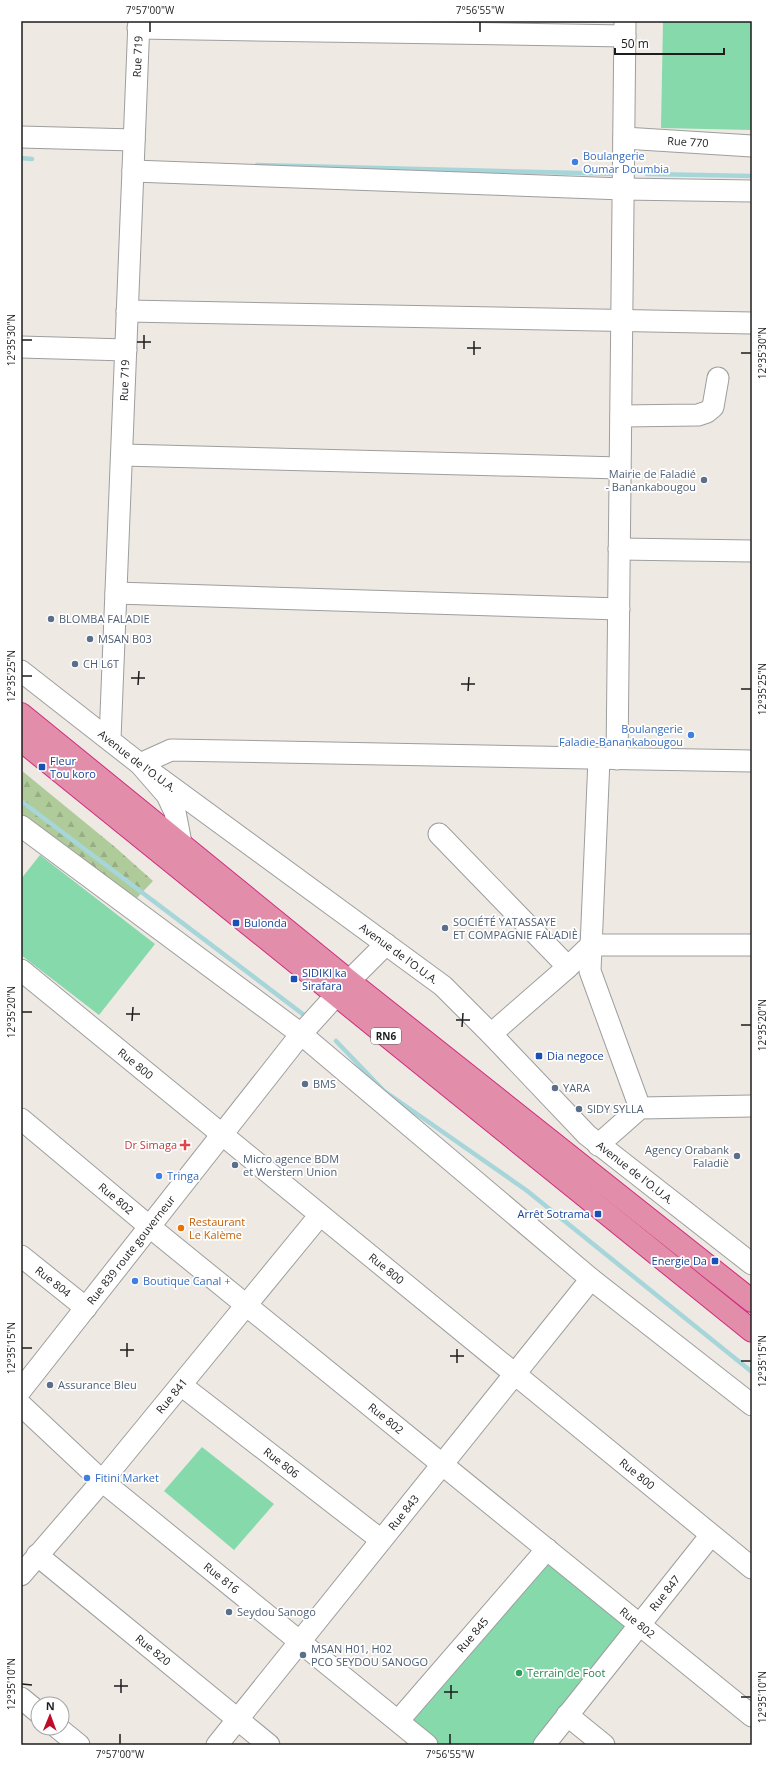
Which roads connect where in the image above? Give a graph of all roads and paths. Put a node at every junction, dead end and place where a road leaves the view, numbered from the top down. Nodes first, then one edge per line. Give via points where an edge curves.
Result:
1 (139, 24) edge
2 (625, 29) edge
3 (21, 137) edge
4 (624, 138) junction
5 (134, 140) junction
6 (752, 146) edge
7 (133, 171) junction
8 (623, 189) junction
9 (752, 191) edge
10 (127, 311) junction
11 (622, 321) junction
12 (752, 323) edge
13 (21, 346) edge
14 (126, 350) junction
15 (718, 378) dead end
16 (621, 416) junction
17 (122, 455) junction
18 (620, 468) junction
19 (619, 549) junction
20 (752, 551) edge
21 (116, 593) junction
22 (619, 609) junction
23 (21, 670) edge
24 (21, 714) edge
25 (110, 739) junction
26 (21, 740) edge
27 (608, 759) junction
28 (752, 762) edge
29 (140, 764) junction
30 (24, 834) edge
31 (439, 834) dead end
32 (181, 843) junction
33 (386, 944) junction
34 (752, 944) edge
35 (591, 945) junction
36 (568, 967) junction
37 (21, 970) edge
38 (342, 988) junction
39 (301, 1034) junction
40 (491, 1034) junction
41 (752, 1106) edge
42 (640, 1108) junction
43 (21, 1119) edge
44 (222, 1134) junction
45 (598, 1145) junction
46 (320, 1215) junction
47 (150, 1227) junction
48 (21, 1256) edge
49 (752, 1264) edge
50 (591, 1279) junction
51 (752, 1301) edge
52 (246, 1305) junction
53 (86, 1308) junction
54 (752, 1330) edge
55 (515, 1374) junction
56 (182, 1385) junction
57 (21, 1390) edge
58 (21, 1405) edge
59 (752, 1405) edge
60 (442, 1464) junction
61 (102, 1481) junction
62 (711, 1535) junction
63 (381, 1540) junction
64 (547, 1549) junction
65 (37, 1555) junction
66 (752, 1568) edge
67 (21, 1575) edge
68 (640, 1625) junction
69 (300, 1642) junction
70 (21, 1698) edge
71 (30, 1705) edge
72 (567, 1715) junction
73 (752, 1716) edge
74 (237, 1719) junction
75 (398, 1721) junction
76 (68, 1736) edge
77 (79, 1745) edge
78 (217, 1745) edge
79 (268, 1745) edge
80 (427, 1745) edge
81 (544, 1745) edge
82 (604, 1745) edge

1 - 2 street
1 - 5 street, Rue 719
2 - 4 street
3 - 5 street
4 - 6 street, Rue 770
4 - 8 street
5 - 7 street, Rue 719
7 - 8 street
7 - 10 street, Rue 719
8 - 9 street
8 - 11 street
10 - 11 street
10 - 14 street, Rue 719
11 - 12 street
11 - 16 street
13 - 14 street
14 - 17 street, Rue 719
15 - 16 street via 713,407 707,412 698,415
16 - 18 street
17 - 18 street
17 - 21 street, Rue 719
18 - 19 street
19 - 20 street
19 - 22 street
21 - 22 street
21 - 25 street, Rue 719
22 - 27 street
23 - 25 street, Avenue de l'O.U.A.
24 - 32 highway, RN6
25 - 29 street, Avenue de l'O.U.A.
26 - 38 highway, RN6 via 167,856
27 - 28 street
27 - 29 street via 171,750
27 - 35 street
29 - 32 street via 167,795 175,812
29 - 33 street, Avenue de l'O.U.A.
30 - 39 street
31 - 36 street
32 - 38 highway, RN6
33 - 38 street, Rue 839 route gouverneur
33 - 40 street, Avenue de l'O.U.A. via 443,986
34 - 35 street
35 - 36 street
35 - 42 street via 590,971
36 - 40 street
37 - 44 street, Rue 800
38 - 39 street, Rue 839 route gouverneur
38 - 51 highway, RN6
38 - 54 highway, RN6
39 - 44 street, Rue 839 route gouverneur
39 - 50 street
40 - 45 street, Avenue de l'O.U.A. via 564,1113
41 - 42 street
42 - 45 street
43 - 47 street, Rue 802
44 - 46 street, Rue 800
44 - 47 street, Rue 839 route gouverneur
45 - 49 street, Avenue de l'O.U.A.
46 - 52 street, Rue 841
46 - 55 street, Rue 800
47 - 52 street, Rue 802
47 - 53 street, Rue 839 route gouverneur
48 - 53 street, Rue 804
50 - 55 street, Rue 843
50 - 59 street
52 - 56 street, Rue 841
52 - 60 street, Rue 802
53 - 57 street, Rue 839 route gouverneur
55 - 60 street, Rue 843
55 - 62 street, Rue 800
56 - 61 street, Rue 841
56 - 63 street, Rue 806
58 - 61 street, Rue 816
60 - 63 street, Rue 843
60 - 64 street, Rue 802
61 - 65 street, Rue 841
61 - 69 street, Rue 816
62 - 66 street, Rue 800
62 - 68 street, Rue 847
63 - 69 street, Rue 843
64 - 68 street, Rue 802
64 - 75 street, Rue 845
65 - 67 street, Rue 841
65 - 74 street, Rue 820
68 - 72 street, Rue 847
68 - 73 street, Rue 802
69 - 74 street, Rue 843
69 - 75 street, Rue 816
70 - 71 street
72 - 81 street, Rue 847
72 - 82 street
74 - 78 street, Rue 843
74 - 79 street, Rue 820
75 - 80 street, Rue 816
76 - 77 street

